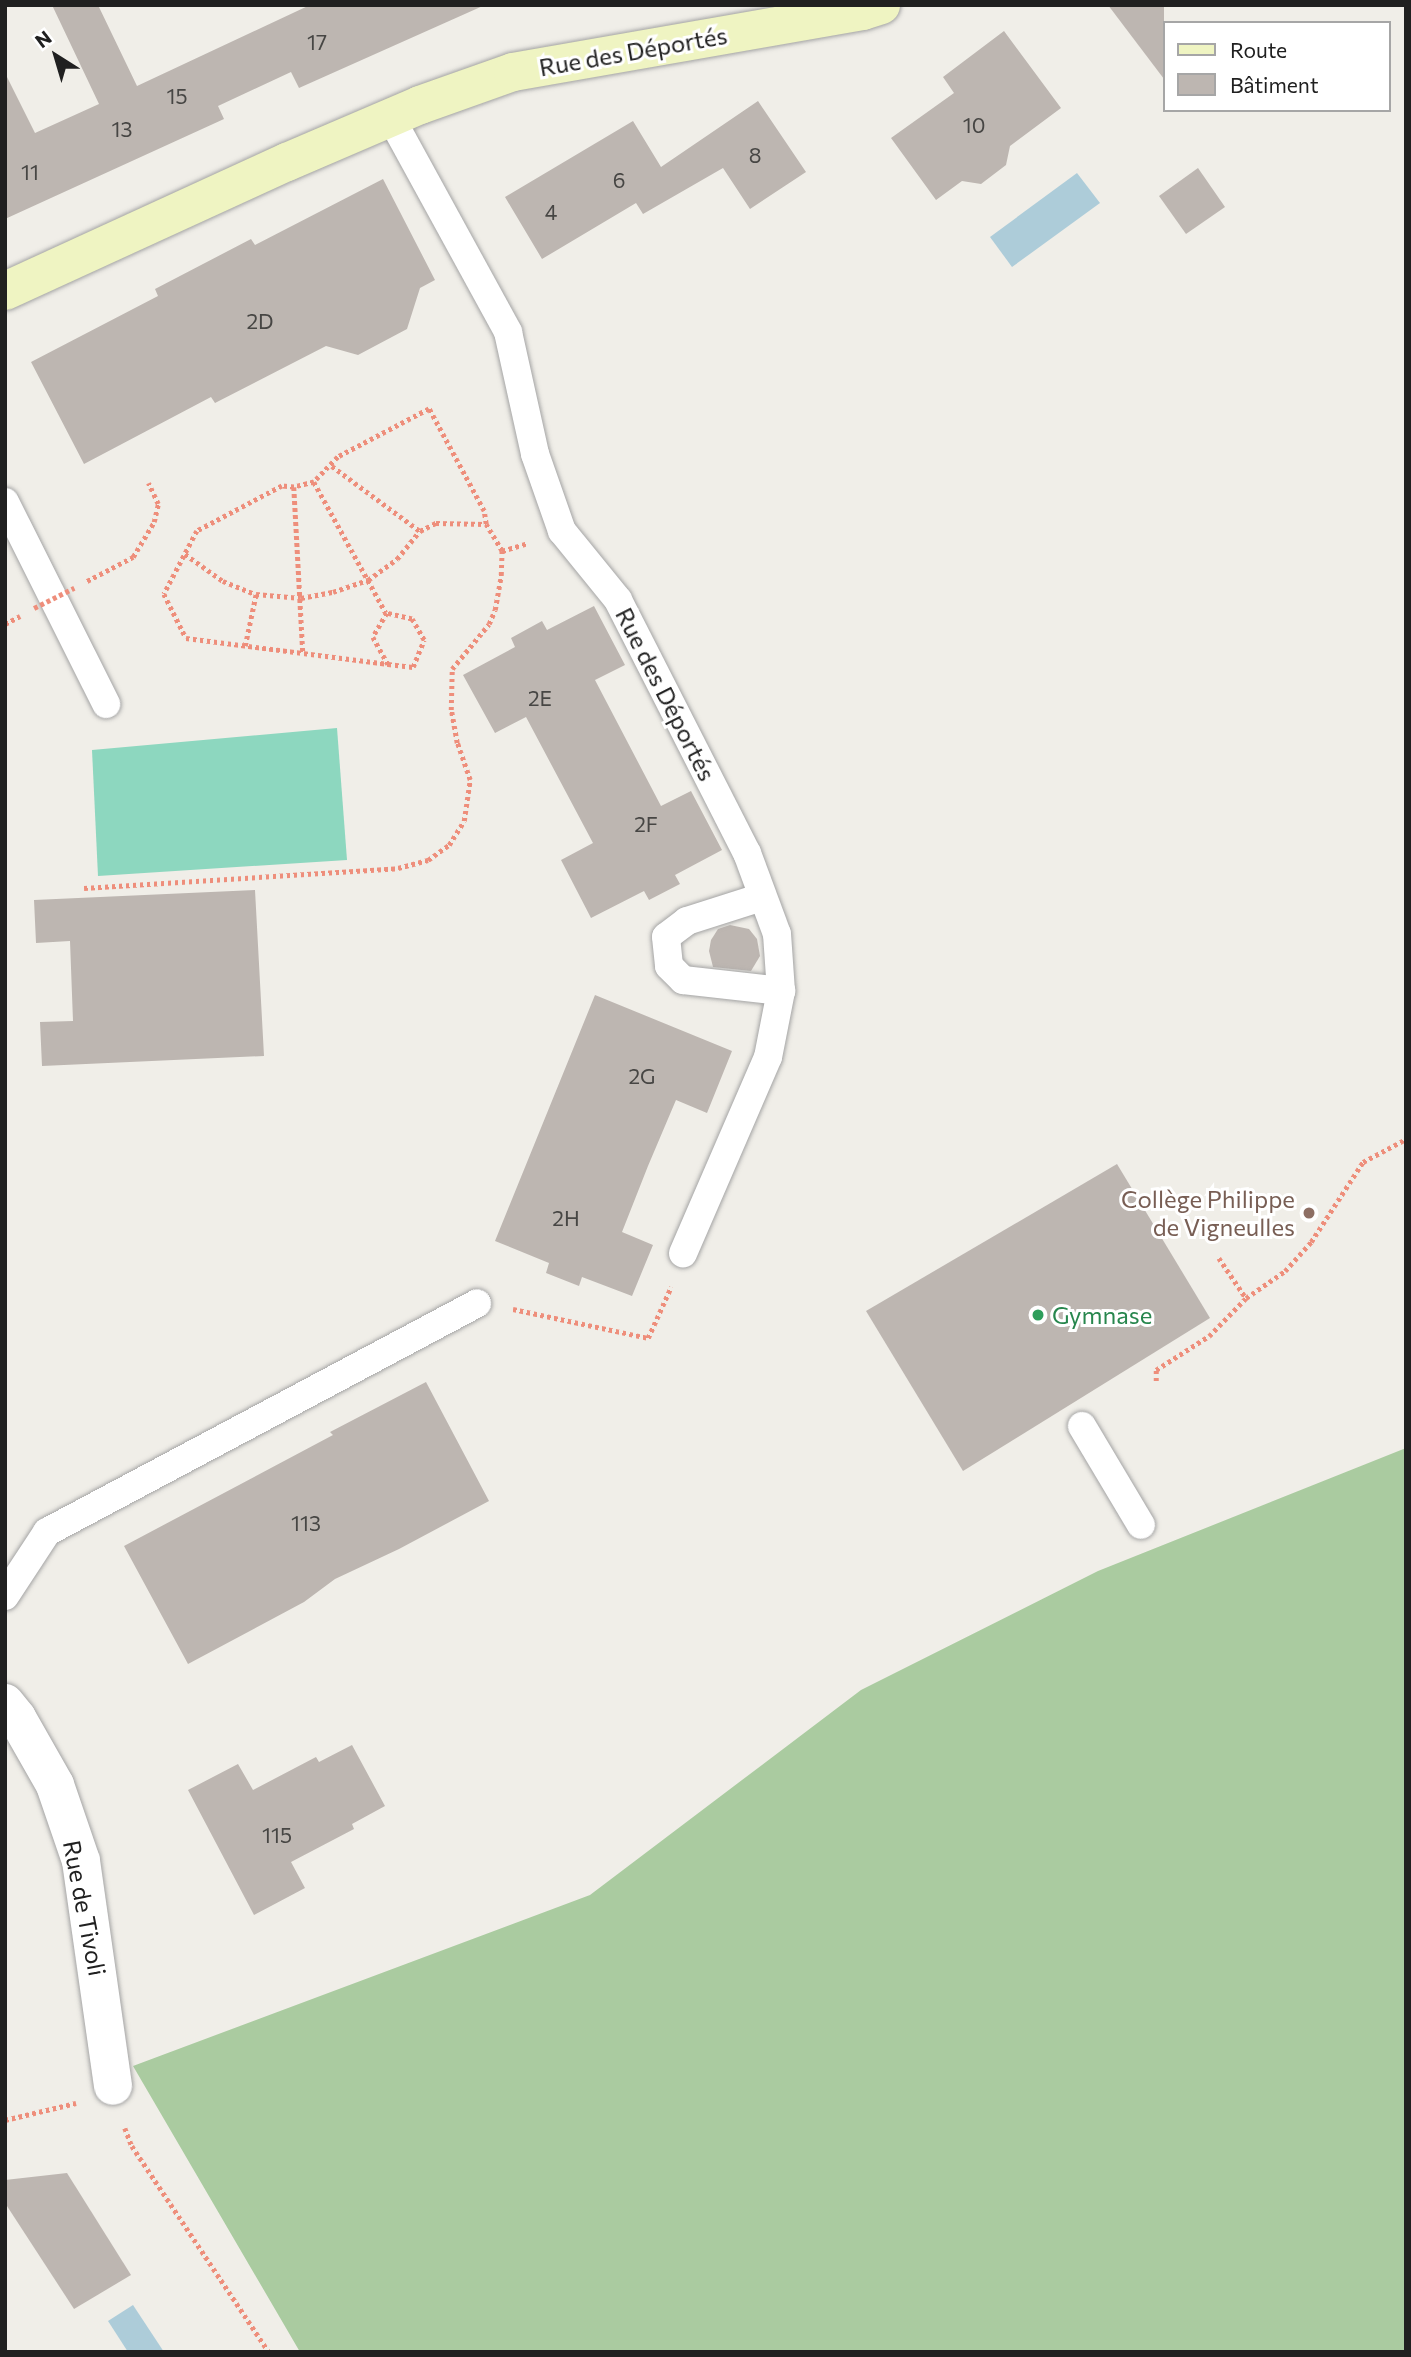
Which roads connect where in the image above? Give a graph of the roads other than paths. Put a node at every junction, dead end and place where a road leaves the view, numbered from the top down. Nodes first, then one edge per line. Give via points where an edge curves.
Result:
1 (881, 5) edge
2 (391, 118) junction
3 (5, 290) edge
4 (5, 502) edge
5 (106, 704) dead end
6 (762, 897) junction
7 (781, 991) junction
8 (684, 1253) road end
9 (477, 1303) road end
10 (1082, 1426) dead end
11 (1141, 1525) dead end
12 (5, 1596) edge
13 (5, 1703) edge
14 (113, 2086) road end

1 - 2 street, Rue des Déportés via 513,72
2 - 3 street, Rue des Déportés
2 - 6 lane, Rue des Déportés via 508,332 535,454 562,531 618,600 747,853
4 - 5 lane
6 - 7 lane, Rue des Déportés via 777,934
6 - 7 lane via 687,921 666,937 669,966 684,980
7 - 8 lane, Rue des Déportés via 768,1057
9 - 12 lane via 47,1532
10 - 11 lane
13 - 14 street, Rue de Tivoli via 55,1785 81,1861

